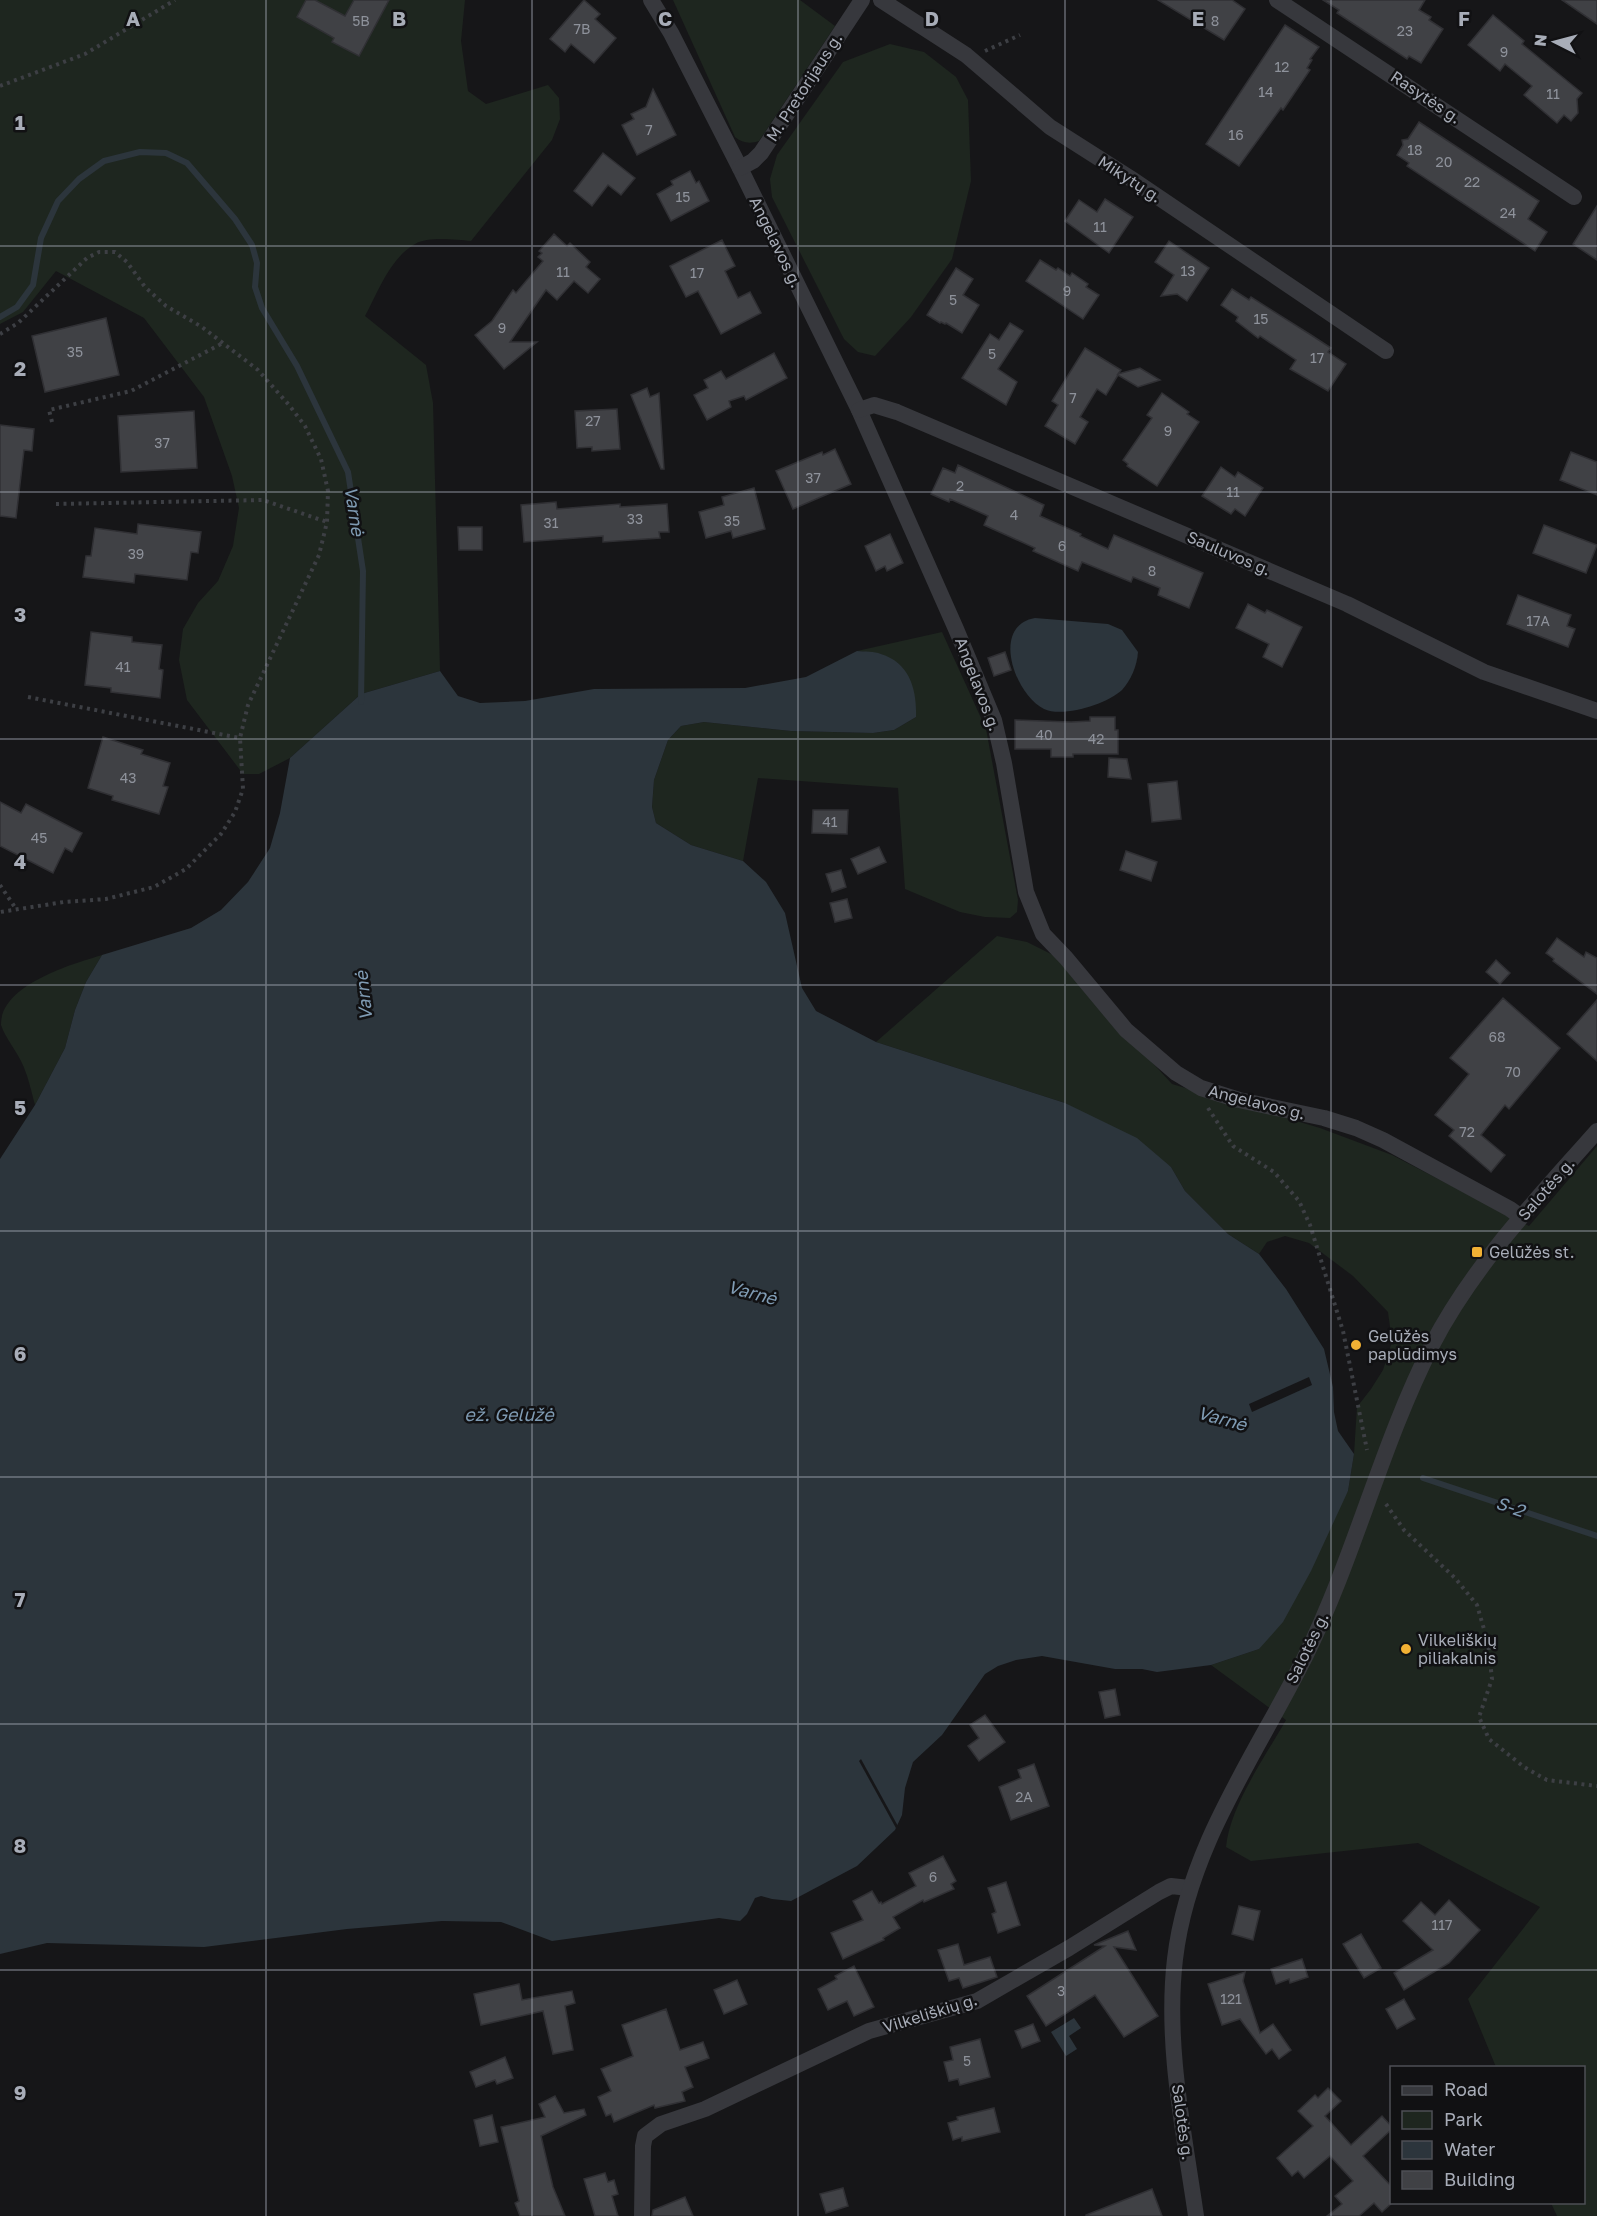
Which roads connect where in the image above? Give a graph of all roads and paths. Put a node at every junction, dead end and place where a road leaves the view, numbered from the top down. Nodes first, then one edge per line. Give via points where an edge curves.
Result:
1 (175, 0) edge
2 (651, 0) edge
3 (862, 0) edge
4 (881, 0) edge
5 (1277, 0) edge
6 (1020, 35) dead end
7 (972, 60) junction
8 (0, 86) edge
9 (740, 168) junction
10 (1574, 197) dead end
11 (0, 334) edge
12 (224, 343) junction
13 (1386, 351) dead end
14 (860, 410) junction
15 (52, 422) dead end
16 (56, 504) dead end
17 (327, 522) junction
18 (28, 697) dead end
19 (1597, 711) edge
20 (240, 738) junction
21 (0, 885) edge
22 (16, 909) junction
23 (0, 912) edge
24 (1206, 1106) dead end
25 (1597, 1131) edge
26 (1521, 1217) junction
27 (1368, 1455) dead end
28 (1373, 1488) junction
29 (1597, 1786) edge
30 (1189, 1888) junction
31 (642, 2216) edge
32 (1196, 2216) edge

1 - 8 path via 86,54
2 - 9 street, Angelavos g.
3 - 9 street, M. Pretorijaus g. via 761,153
4 - 7 street, Mikytų g.
5 - 10 street, Rasytės g.
6 - 7 path
7 - 13 street, Mikytų g. via 1050,127
9 - 14 street, Angelavos g.
11 - 12 path via 18,323 87,258 99,252 115,252 166,306
12 - 15 path via 131,391 49,410
12 - 17 path via 258,370 304,426 321,459 328,491
14 - 19 street, Sauluvos g. via 874,405 897,412 1347,604 1484,672
14 - 26 street, Angelavos g. via 994,720 1026,892 1044,934 1126,1030 1176,1073 1201,1088 1324,1118 1374,1136
16 - 17 path via 263,500
17 - 20 path via 319,555 248,705
18 - 20 path
20 - 22 path via 243,789 235,812 221,834 186,869 154,887 106,899
21 - 22 path
22 - 23 path
24 - 27 path via 1233,1146 1274,1172 1299,1201 1343,1331
25 - 26 street, Salotės g.
26 - 28 street, Salotės g. via 1462,1294 1434,1342 1410,1390
28 - 29 path via 1404,1530 1455,1578 1477,1605 1488,1643 1492,1679 1479,1717 1489,1739 1547,1780
28 - 30 street, Salotės g. via 1314,1636 1230,1797
30 - 31 street, Vilkeliškių g. via 1171,1886 1159,1892 977,2001 869,2031 705,2109 661,2124 645,2136
30 - 32 street, Salotės g. via 1175,1959 1173,2044

